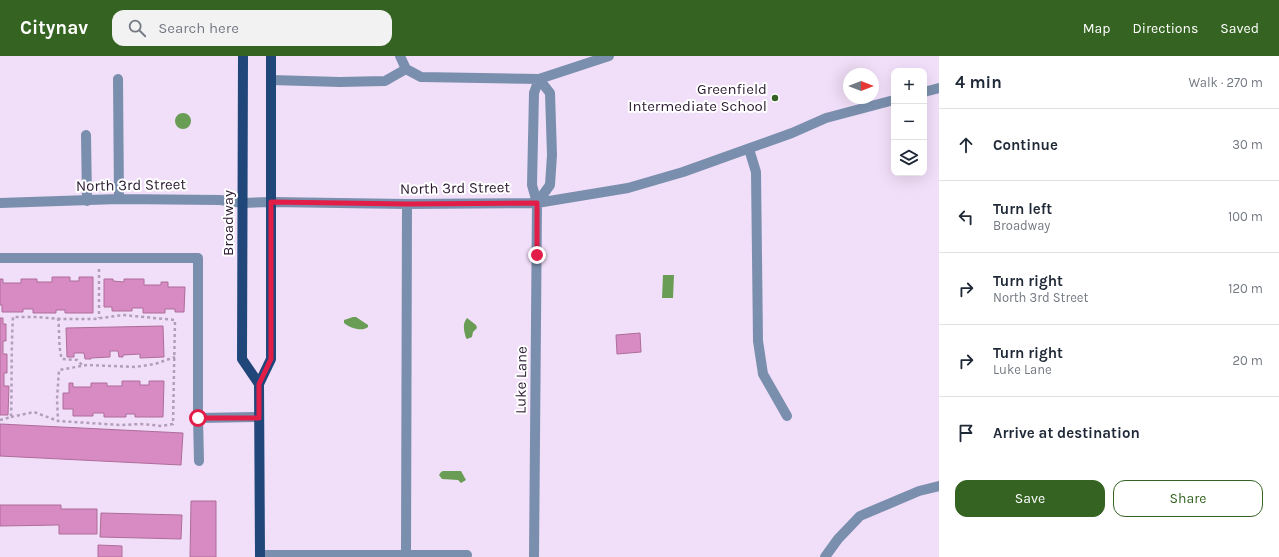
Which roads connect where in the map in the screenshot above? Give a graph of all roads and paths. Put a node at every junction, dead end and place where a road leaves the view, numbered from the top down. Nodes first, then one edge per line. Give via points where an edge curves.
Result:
1 (243, 56) edge
2 (271, 56) edge
3 (400, 56) edge
4 (609, 56) edge
5 (406, 69) junction
6 (539, 78) junction
7 (118, 79) dead end
8 (271, 80) junction
9 (939, 88) edge
10 (927, 91) edge
11 (891, 101) edge
12 (86, 135) dead end
13 (749, 149) junction
14 (87, 200) junction
15 (119, 200) junction
16 (271, 202) junction
17 (0, 203) edge
18 (243, 203) junction
19 (537, 203) junction
20 (407, 204) junction
21 (0, 258) edge
22 (99, 258) junction
23 (58, 318) junction
24 (99, 318) junction
25 (175, 357) junction
26 (82, 365) junction
27 (259, 384) junction
28 (787, 416) dead end
29 (12, 418) junction
30 (198, 418) junction
31 (259, 418) junction
32 (0, 420) edge
33 (58, 421) junction
34 (199, 461) dead end
35 (939, 486) edge
36 (406, 555) junction
37 (467, 555) dead end
38 (260, 556) edge
39 (534, 557) edge
40 (825, 557) edge

1 - 18 main road, Broadway
2 - 8 main road
3 - 5 street
4 - 6 street
5 - 6 street via 421,77
5 - 8 street via 385,81
6 - 19 street, Luke Lane via 534,93 532,185
6 - 19 street via 550,93 552,155 550,185
7 - 15 street
8 - 16 main road
9 - 10 street
11 - 13 street, North 3rd Street via 826,118
12 - 14 street
13 - 19 street, North 3rd Street via 628,188
13 - 28 street via 756,172 758,341 764,374
14 - 15 street, North 3rd Street
14 - 17 street, North 3rd Street
15 - 18 street, North 3rd Street via 220,200
16 - 18 street, North 3rd Street
16 - 20 street, North 3rd Street
16 - 27 main road via 271,359
18 - 27 main road, Broadway via 242,358
19 - 20 street, North 3rd Street
19 - 39 street, Luke Lane
20 - 36 street
21 - 22 street
22 - 24 path
22 - 30 street via 198,258
23 - 24 path
23 - 26 path via 59,350 62,359 77,360
23 - 29 path via 13,317
24 - 25 path via 124,316 175,320
25 - 26 path via 156,364 135,367
25 - 33 path via 172,424 121,425
26 - 33 path via 59,370
27 - 31 main road
29 - 32 path
29 - 33 path via 34,412
30 - 31 street
30 - 34 street
31 - 38 main road
35 - 40 street via 860,516
36 - 37 street
36 - 38 street

